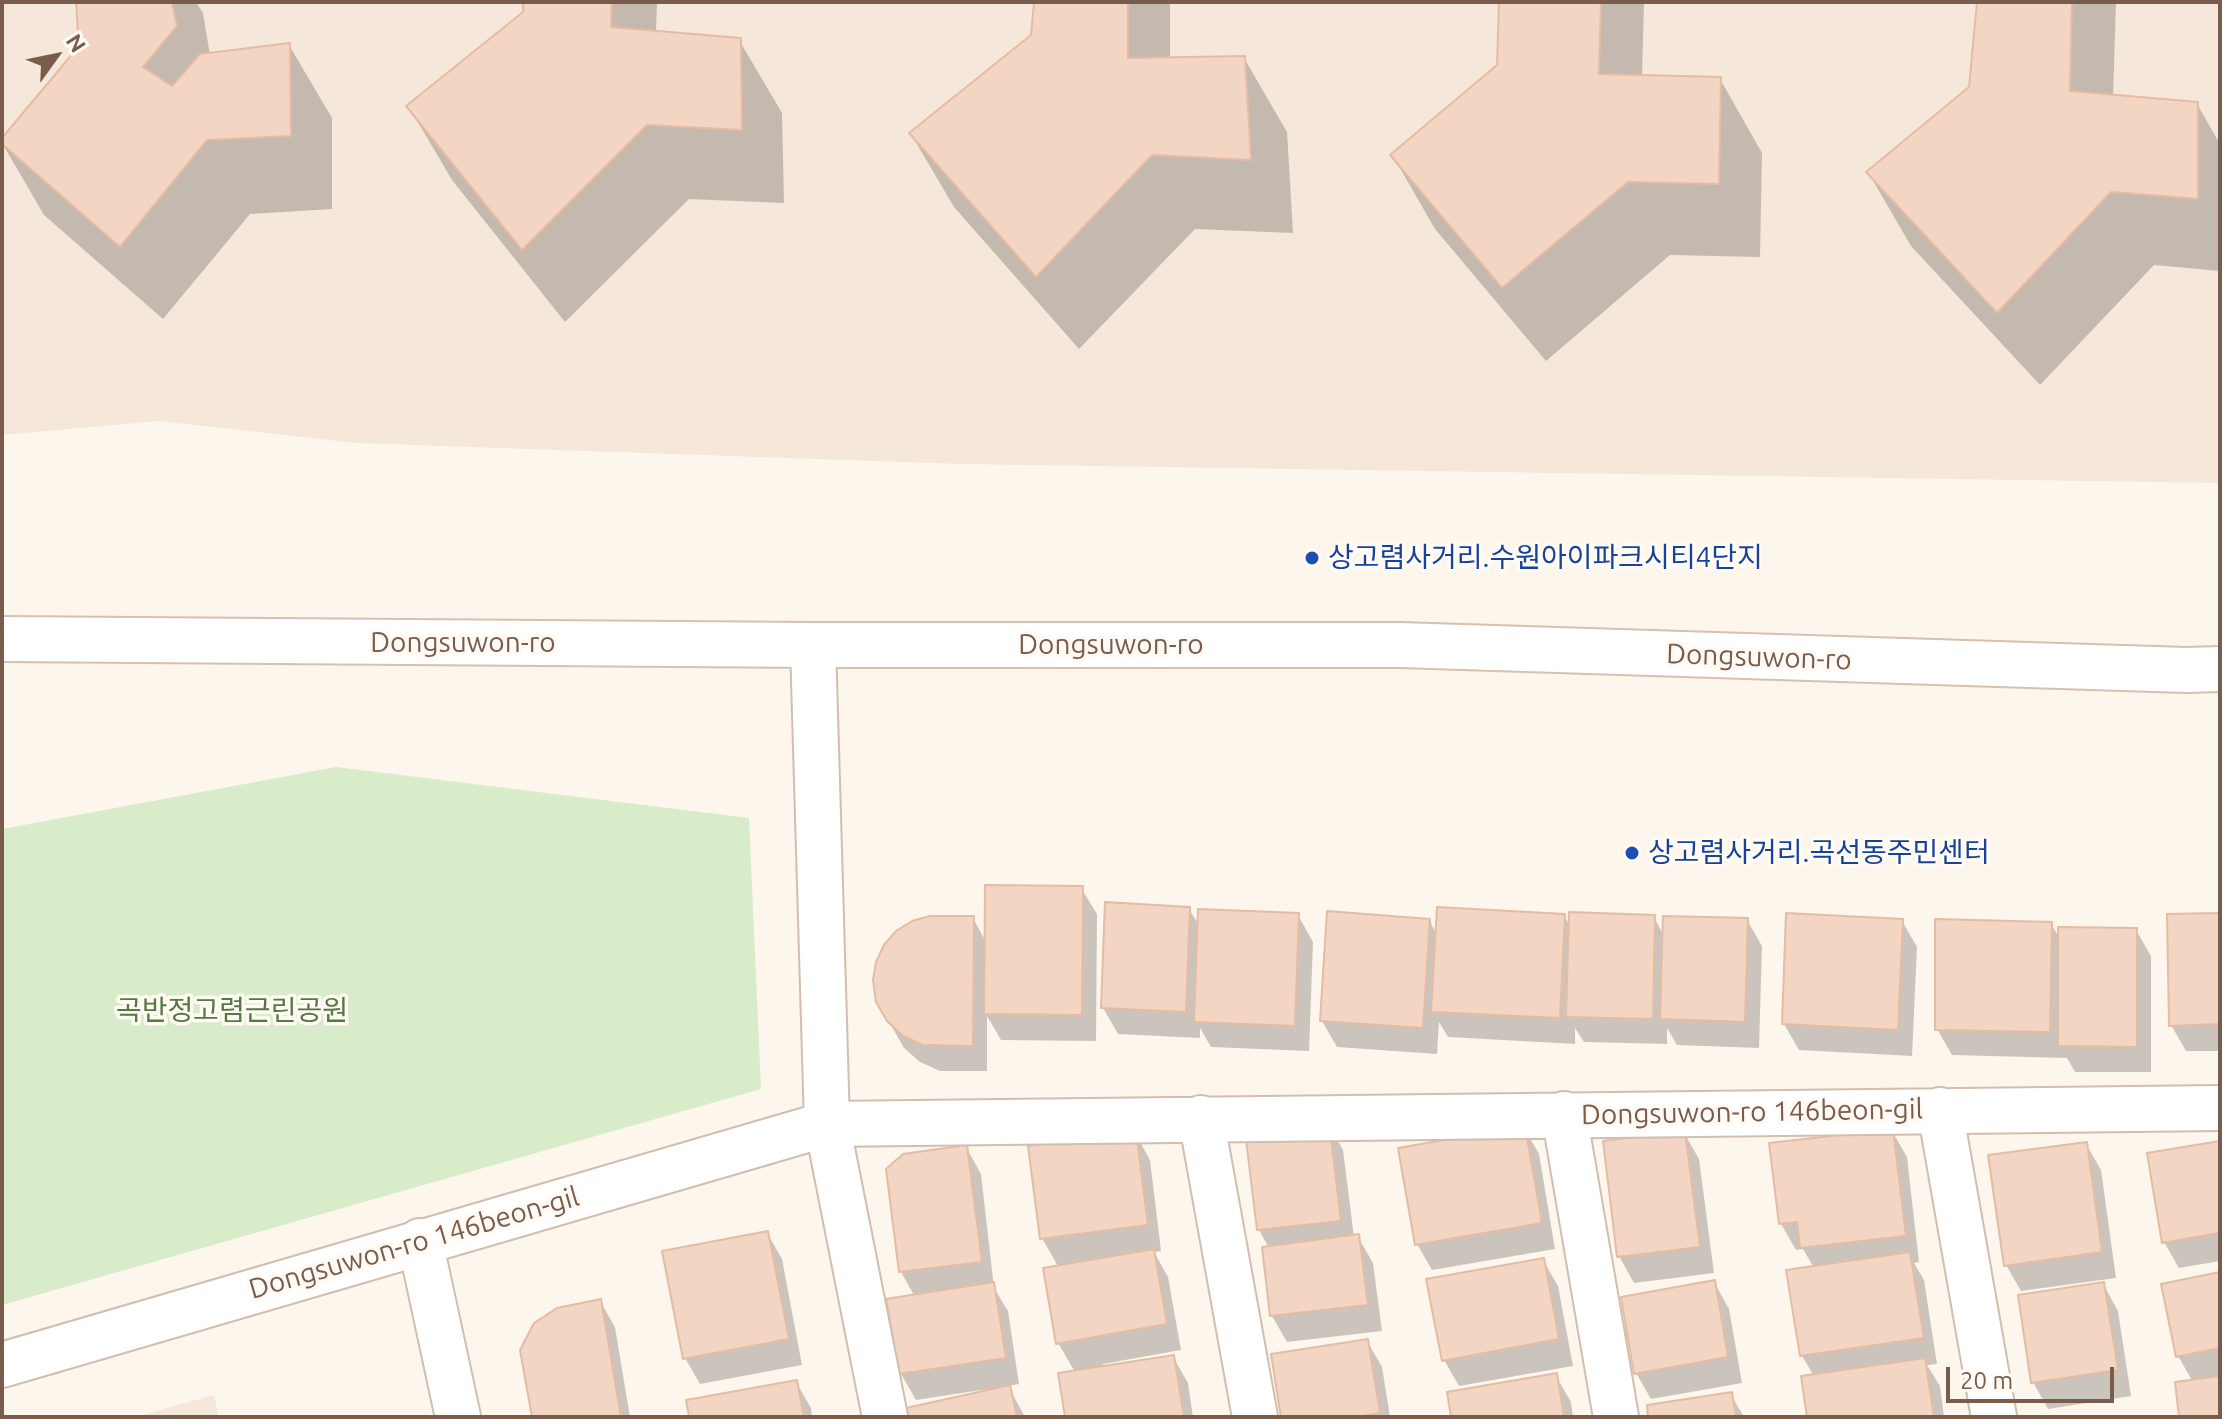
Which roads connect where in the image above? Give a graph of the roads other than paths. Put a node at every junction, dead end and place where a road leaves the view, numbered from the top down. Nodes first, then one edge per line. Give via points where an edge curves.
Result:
1 (2, 639) edge
2 (813, 645) junction
3 (2220, 669) edge
4 (2220, 1108) edge
5 (1940, 1110) junction
6 (1564, 1114) junction
7 (1201, 1118) junction
8 (827, 1124) junction
9 (420, 1241) junction
10 (2, 1365) edge
11 (458, 1417) edge
12 (885, 1417) edge
13 (1255, 1417) edge
14 (1616, 1417) edge
15 (1994, 1417) edge

1 - 2 street, Dongsuwon-ro
2 - 3 street, Dongsuwon-ro via 1400,645
2 - 8 street
4 - 5 street, Dongsuwon-ro 146beon-gil
5 - 6 street, Dongsuwon-ro 146beon-gil
5 - 15 street, Dongsuwon-ro 146beon-gil
6 - 7 street, Dongsuwon-ro 146beon-gil
6 - 14 street, Dongsuwon-ro 146beon-gil
7 - 8 street, Dongsuwon-ro 146beon-gil
7 - 13 street
8 - 9 street, Dongsuwon-ro 146beon-gil
8 - 12 street
9 - 10 street, Dongsuwon-ro 146beon-gil
9 - 11 street

